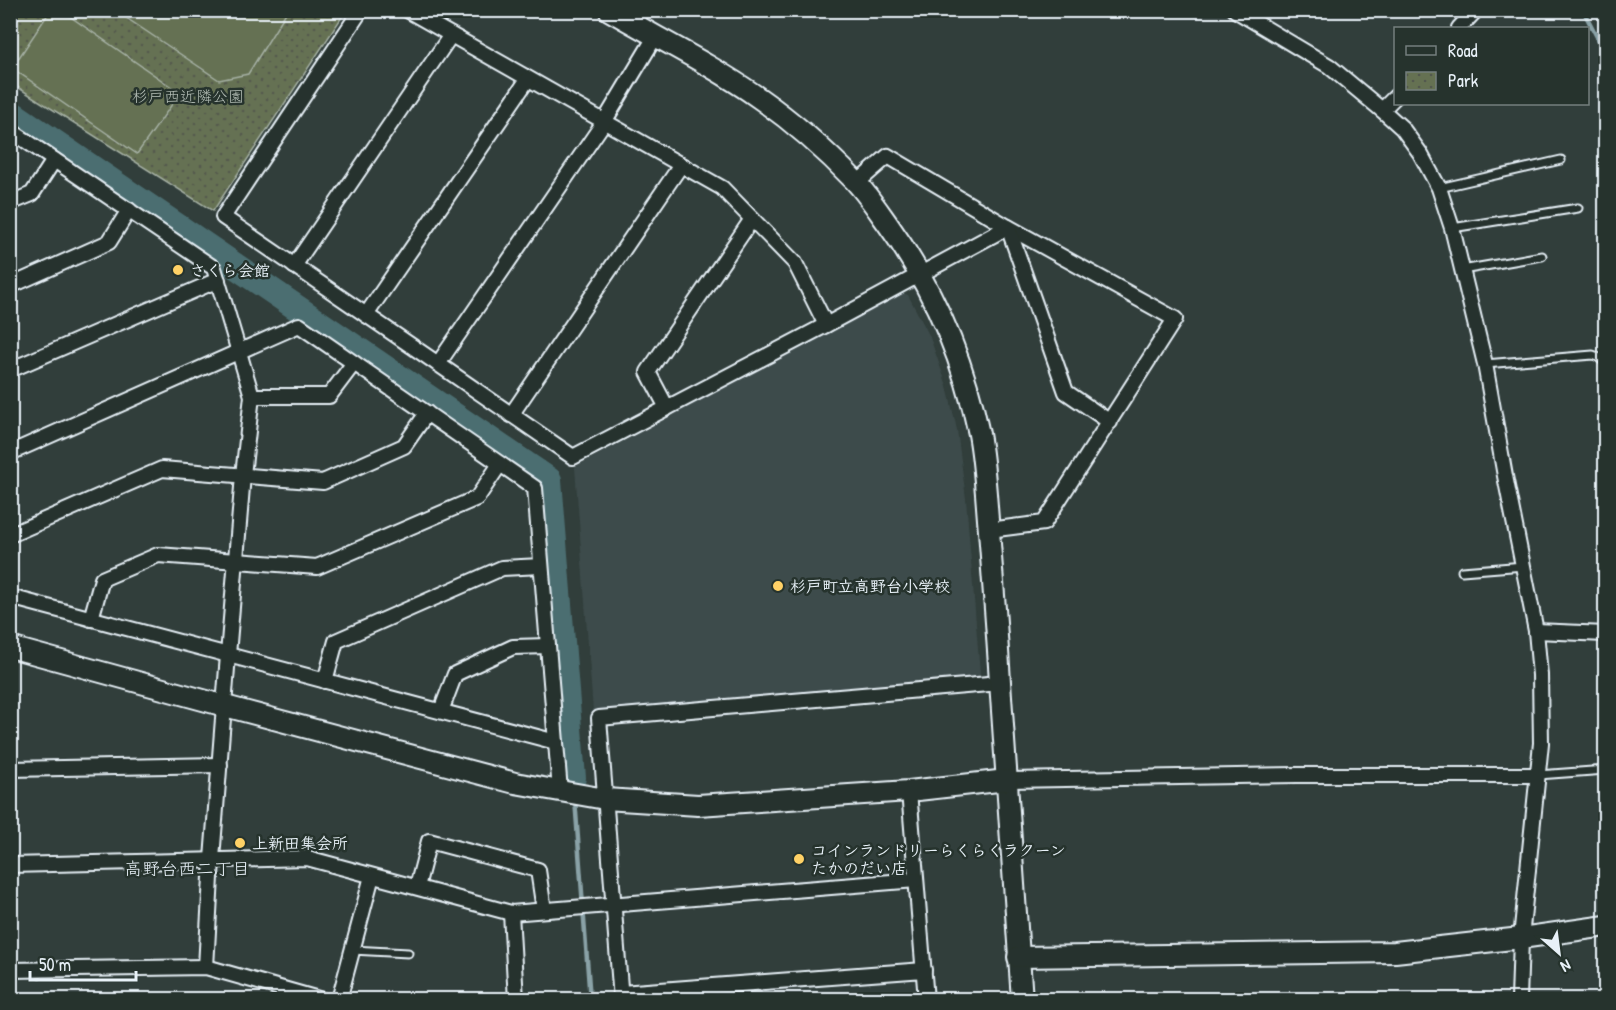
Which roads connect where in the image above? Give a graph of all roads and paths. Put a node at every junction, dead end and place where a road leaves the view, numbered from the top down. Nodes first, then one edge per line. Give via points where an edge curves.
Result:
1 (361, 10) edge
2 (407, 10) edge
3 (609, 10) edge
4 (1235, 10) edge
5 (1476, 10) edge
6 (1460, 27) edge
7 (451, 35) junction
8 (655, 37) junction
9 (528, 79) junction
10 (1394, 97) edge
11 (1382, 110) junction
12 (604, 122) junction
13 (10, 130) edge
14 (54, 160) junction
15 (1561, 160) dead end
16 (681, 165) junction
17 (857, 183) junction
18 (1439, 188) junction
19 (10, 203) edge
20 (1578, 208) dead end
21 (129, 210) junction
22 (752, 219) junction
23 (1008, 227) junction
24 (1452, 228) junction
25 (1542, 256) dead end
26 (294, 266) junction
27 (1462, 270) junction
28 (921, 275) junction
29 (218, 280) junction
30 (10, 286) edge
31 (366, 315) junction
32 (826, 325) junction
33 (239, 353) junction
34 (1603, 361) dead end
35 (354, 363) junction
36 (438, 364) junction
37 (1485, 364) junction
38 (10, 370) edge
39 (252, 396) junction
40 (667, 408) junction
41 (427, 413) junction
42 (511, 415) junction
43 (1110, 422) junction
44 (10, 453) edge
45 (500, 464) junction
46 (243, 475) junction
47 (988, 530) junction
48 (10, 535) edge
49 (236, 561) junction
50 (541, 566) junction
51 (1524, 566) junction
52 (1462, 571) dead end
53 (10, 597) edge
54 (91, 619) junction
55 (1536, 631) junction
56 (1605, 634) edge
57 (10, 646) edge
58 (548, 646) junction
59 (228, 655) junction
60 (325, 681) junction
61 (1000, 683) junction
62 (225, 706) junction
63 (441, 711) junction
64 (556, 742) junction
65 (220, 765) junction
66 (10, 769) edge
67 (1605, 770) edge
68 (1538, 775) junction
69 (1007, 780) junction
70 (560, 791) junction
71 (909, 791) junction
72 (605, 799) junction
73 (212, 859) junction
74 (10, 865) edge
75 (372, 876) junction
76 (916, 880) junction
77 (417, 887) junction
78 (613, 904) junction
79 (544, 910) junction
80 (511, 913) junction
81 (1605, 926) edge
82 (1521, 938) junction
83 (352, 950) junction
84 (408, 953) dead end
85 (1018, 957) junction
86 (206, 967) junction
87 (10, 970) edge
88 (924, 970) junction
89 (621, 996) edge
90 (322, 999) edge
91 (339, 999) edge
92 (516, 999) edge
93 (926, 999) edge
94 (1022, 999) edge
95 (1519, 999) edge

1 - 26 street via 223,216
2 - 7 street
3 - 8 street
4 - 11 street via 1329,66
5 - 6 street
7 - 9 street
7 - 26 street
8 - 12 street
8 - 17 street via 760,99
9 - 12 street
9 - 31 street
10 - 11 street
11 - 18 street via 1420,153
12 - 16 street
12 - 36 street
13 - 14 street
14 - 19 street via 32,194
14 - 21 street
15 - 18 lane
16 - 22 street via 722,188
16 - 42 street
17 - 23 street via 888,156
17 - 28 street
18 - 24 street
20 - 24 lane
21 - 29 street via 214,268
21 - 30 street via 109,242
22 - 32 street via 795,262
22 - 40 street via 648,372
23 - 28 street
23 - 43 street via 1066,392
23 - 43 street via 1175,319
24 - 27 street
25 - 27 lane
26 - 31 street
27 - 37 street
28 - 32 street
28 - 47 street via 955,348 968,388 985,477
29 - 33 street
29 - 38 street
31 - 36 street
32 - 40 street
33 - 35 street via 299,326
33 - 39 street
33 - 44 street
34 - 37 lane via 1593,355
35 - 39 street via 329,396
35 - 41 street
36 - 42 street
37 - 51 street
39 - 46 street
40 - 42 street via 573,457
41 - 45 street
41 - 46 street via 404,446 323,482
43 - 47 street via 1044,523
45 - 49 street via 477,498 317,567
45 - 50 street via 535,488
46 - 48 street via 162,468
46 - 49 street
47 - 61 street
49 - 54 street via 158,555 102,579
49 - 59 street
50 - 58 street
50 - 60 street via 502,568 336,641
51 - 52 lane
51 - 55 street
53 - 54 street
54 - 59 street
55 - 56 street
55 - 68 street via 1541,732
57 - 62 street
58 - 63 street via 513,647 455,674
58 - 64 street
59 - 60 street
59 - 62 street
60 - 63 street
61 - 69 street
61 - 72 street via 599,718
62 - 65 street
62 - 70 street via 515,783
63 - 64 street
64 - 70 street
65 - 66 street
65 - 73 street
67 - 68 lane
68 - 69 street
68 - 82 street
69 - 71 street
69 - 85 street
70 - 72 street
71 - 72 street via 698,805
71 - 76 street
72 - 78 street
73 - 74 street
73 - 75 street via 307,858
73 - 86 street
75 - 77 street
75 - 83 street
76 - 78 street
76 - 88 street
77 - 79 street via 429,841 538,870
77 - 80 street
78 - 79 street
78 - 89 street
79 - 80 street
80 - 92 street
81 - 82 street
82 - 85 street via 1395,952
82 - 95 street
83 - 84 lane
83 - 91 street
85 - 94 street
86 - 87 street
86 - 90 street
88 - 89 street
88 - 93 street

